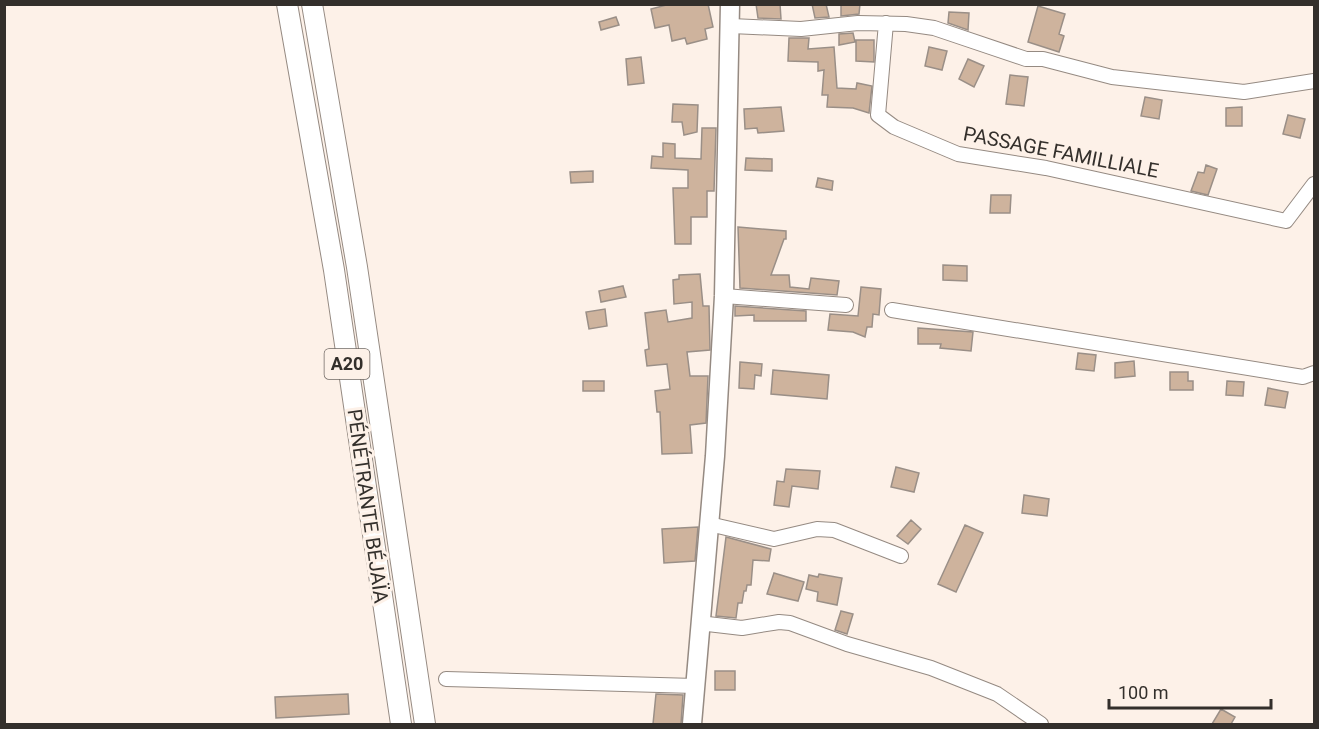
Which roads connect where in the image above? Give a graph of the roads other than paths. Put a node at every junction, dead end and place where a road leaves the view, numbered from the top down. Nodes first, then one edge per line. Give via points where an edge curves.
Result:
1 (287, 4) edge
2 (312, 4) edge
3 (730, 4) edge
4 (886, 23) junction
5 (731, 26) junction
6 (1314, 81) edge
7 (1314, 184) edge
8 (724, 296) junction
9 (846, 305) dead end
10 (892, 310) dead end
11 (1314, 373) edge
12 (709, 524) junction
13 (901, 556) dead end
14 (699, 623) junction
15 (446, 679) dead end
16 (695, 686) junction
17 (400, 724) edge
18 (425, 724) edge
19 (692, 724) edge
20 (1041, 724) edge

1 - 17 highway, PÉNÉTRANTE BÉJAÏA / A20 via 334,270
2 - 18 highway, PÉNÉTRANTE BÉJAÏA / A20 via 357,267
3 - 5 main road
4 - 5 street via 801,29
4 - 6 street via 934,28 1026,59 1043,59 1112,78 1244,92
4 - 7 street, PASSAGE FAMILLIALE via 878,115 894,127 958,154 1046,168 1286,221
5 - 8 main road
8 - 9 street
8 - 12 main road
10 - 11 street via 1304,377
12 - 13 street via 774,539 834,530
12 - 14 main road
14 - 16 main road
14 - 20 street via 742,628 778,622 798,625 997,694
15 - 16 street
16 - 19 main road

